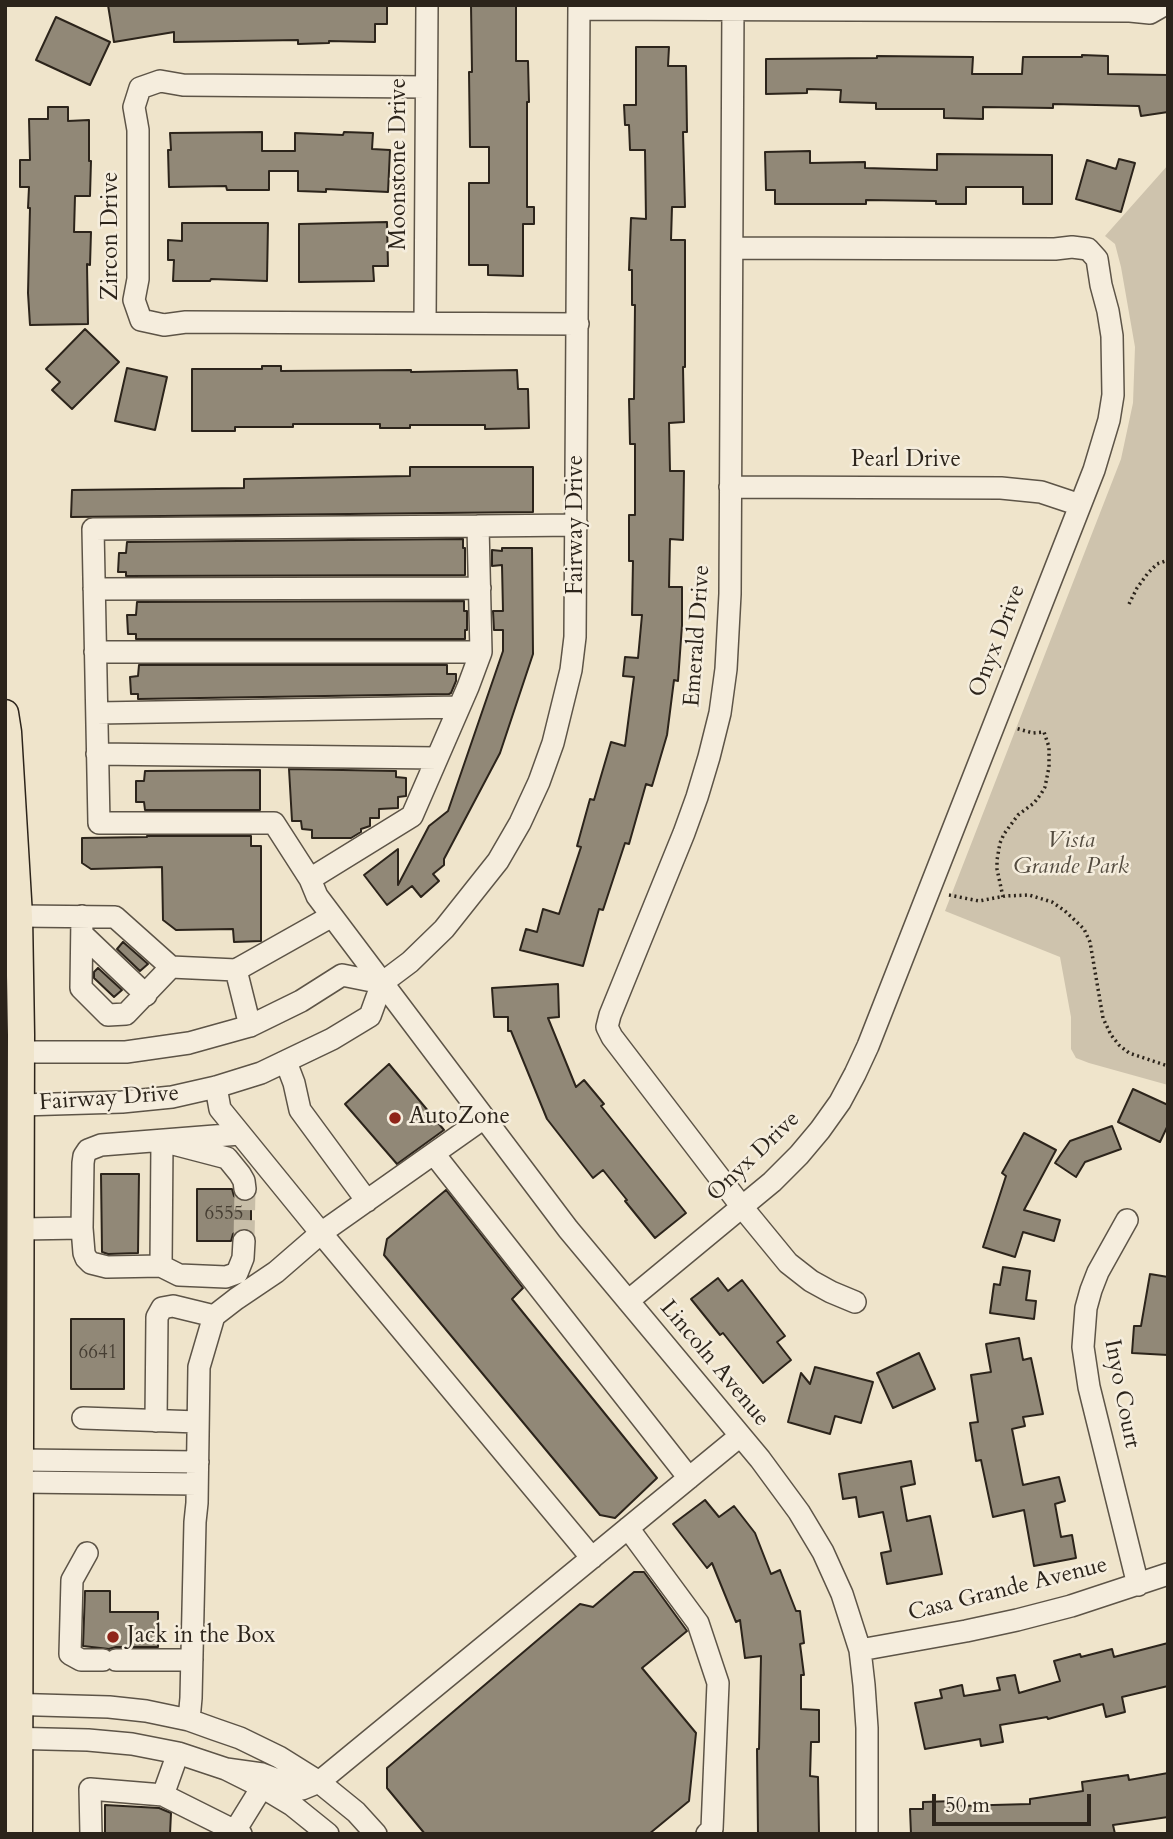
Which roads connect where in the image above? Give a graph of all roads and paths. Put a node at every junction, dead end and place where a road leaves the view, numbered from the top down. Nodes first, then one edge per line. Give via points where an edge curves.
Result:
1 (426, 5) edge
2 (1164, 5) edge
3 (579, 7) edge
4 (733, 7) edge
5 (426, 87) junction
6 (732, 248) junction
7 (425, 323) junction
8 (578, 324) junction
9 (730, 487) junction
10 (1080, 505) junction
11 (577, 525) junction
12 (478, 526) junction
13 (1168, 559) edge
14 (480, 588) junction
15 (94, 589) junction
16 (1129, 604) dead end
17 (96, 652) junction
18 (481, 652) junction
19 (459, 707) junction
20 (5, 713) edge
21 (97, 713) junction
22 (1015, 728) dead end
23 (97, 754) junction
24 (437, 758) junction
25 (310, 879) junction
26 (947, 894) dead end
27 (1003, 897) junction
28 (19, 916) junction
29 (332, 916) junction
30 (82, 925) junction
31 (171, 967) junction
32 (236, 970) junction
33 (383, 984) junction
34 (146, 995) junction
35 (250, 1026) junction
36 (13, 1052) edge
37 (286, 1062) junction
38 (1168, 1066) edge
39 (216, 1087) junction
40 (13, 1104) edge
41 (484, 1118) junction
42 (240, 1134) junction
43 (162, 1141) junction
44 (434, 1154) junction
45 (244, 1189) tunnel mouth
46 (367, 1201) junction
47 (742, 1207) junction
48 (1127, 1220) dead end
49 (82, 1228) junction
50 (20, 1229) junction
51 (321, 1233) junction
52 (244, 1241) tunnel mouth
53 (161, 1266) junction
54 (628, 1301) junction
55 (855, 1302) dead end
56 (214, 1316) junction
57 (83, 1418) dead end
58 (156, 1421) junction
59 (198, 1422) junction
60 (740, 1436) junction
61 (198, 1462) junction
62 (20, 1471) junction
63 (689, 1478) junction
64 (198, 1484) junction
65 (628, 1528) junction
66 (87, 1553) dead end
67 (592, 1558) junction
68 (1168, 1574) edge
69 (1138, 1585) junction
70 (860, 1650) junction
71 (192, 1660) junction
72 (12, 1704) edge
73 (189, 1720) junction
74 (12, 1738) edge
75 (178, 1752) junction
76 (226, 1769) junction
77 (319, 1782) junction
78 (262, 1787) junction
79 (163, 1795) junction
80 (236, 1833) edge
81 (19, 1834) edge
82 (91, 1834) edge
83 (328, 1834) edge
84 (376, 1834) edge
85 (707, 1834) edge
86 (867, 1834) edge

1 - 5 street, Moonstone Drive
2 - 4 street via 1150,13
3 - 4 street
3 - 8 street, Fairway Drive
4 - 6 street, Emerald Drive
5 - 7 street, Moonstone Drive
5 - 7 street, Zircon Drive via 160,81 140,88 134,107 138,130 138,279 134,300 141,320 164,325
6 - 9 street, Emerald Drive
6 - 10 street, Onyx Drive via 1088,249 1097,259 1108,311 1113,395 1103,445
7 - 8 street, Zircon Drive
8 - 11 street, Fairway Drive
9 - 10 street, Pearl Drive via 1000,488 1041,492
9 - 47 street, Emerald Drive via 729,632 720,713 684,833 607,1027
10 - 47 street, Onyx Drive via 855,1074 821,1130 799,1156
11 - 12 street
11 - 33 street, Fairway Drive via 571,670 539,782 498,861 470,898 444,929
12 - 14 street
12 - 15 street via 93,529
13 - 16 path via 1148,573
14 - 15 street
14 - 18 street
15 - 17 street
17 - 18 street
17 - 21 street
18 - 19 street
19 - 21 street
19 - 24 street
20 - 28 main road
21 - 23 street
22 - 27 path via 1044,732 1049,767 1041,794 1018,815 1000,843 997,869
23 - 24 street
23 - 25 street, Lincoln Avenue via 99,823 274,823
24 - 25 street via 412,816
25 - 29 street, Lincoln Avenue
26 - 27 path via 979,901
27 - 38 path via 1040,898 1076,920 1090,942 1103,1018 1111,1035 1129,1053
28 - 30 street
28 - 36 main road
29 - 32 street
29 - 33 street, Lincoln Avenue
30 - 31 street via 115,917
30 - 34 street
30 - 34 street via 81,988 108,1014 126,1014
31 - 32 street
31 - 34 street
32 - 35 street
33 - 35 street, Fairway Drive via 342,975
33 - 37 street, Fairway Drive via 370,1016
33 - 41 street, Lincoln Avenue
35 - 36 street, Fairway Drive via 148,1050
36 - 40 main road
37 - 39 street, Fairway Drive
37 - 46 street via 300,1110
39 - 40 street, Fairway Drive via 122,1102
39 - 42 street via 220,1109
40 - 50 main road
41 - 44 street
41 - 54 street, Lincoln Avenue
42 - 43 street
42 - 51 street
43 - 45 street via 226,1158 240,1174
43 - 49 street via 101,1144 88,1150 83,1163
43 - 53 street
44 - 46 street
44 - 63 street
46 - 51 street
47 - 54 street, Onyx Drive
47 - 55 street via 788,1263
48 - 69 street, Inyo Court via 1091,1290 1083,1347
49 - 50 street
49 - 53 street via 84,1253 91,1262 107,1267
50 - 62 main road
51 - 56 street
51 - 67 street
52 - 53 street via 237,1273 226,1277 179,1275
54 - 60 street, Lincoln Avenue
56 - 58 street via 173,1306 162,1308 157,1317
56 - 59 street via 199,1367
57 - 58 street
58 - 59 street
59 - 61 street
60 - 63 street
60 - 70 street, Lincoln Avenue via 799,1512 823,1552
61 - 62 street
61 - 64 street
62 - 64 street
62 - 72 main road
63 - 65 street
64 - 71 street
65 - 67 street
65 - 85 street via 698,1623 718,1683 712,1829
66 - 71 street via 72,1580 70,1654 81,1660
67 - 77 street
68 - 69 street, Casa Grande Avenue
69 - 70 street, Casa Grande Avenue via 1004,1623
70 - 86 street, Lincoln Avenue via 867,1728
71 - 73 street
72 - 73 street via 109,1707
72 - 74 main road
73 - 77 street via 240,1738
74 - 75 street via 88,1740
74 - 81 main road
75 - 76 street
75 - 79 street
76 - 77 street via 262,1774 302,1789
76 - 78 street
77 - 84 street
78 - 80 street
78 - 83 street
79 - 80 street
79 - 82 street via 90,1788

